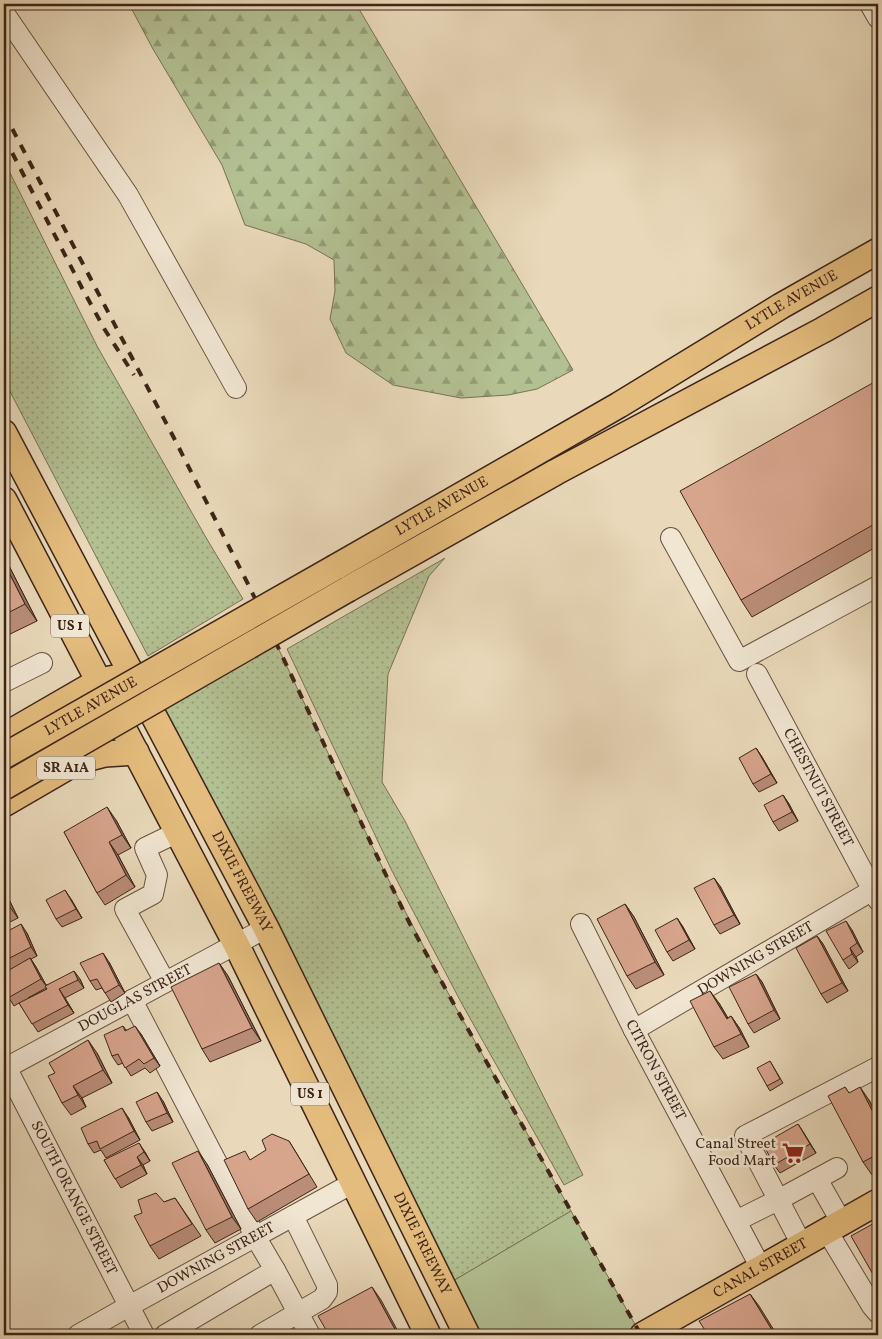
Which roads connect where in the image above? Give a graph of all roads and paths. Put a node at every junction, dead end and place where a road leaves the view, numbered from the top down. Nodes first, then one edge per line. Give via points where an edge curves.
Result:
1 (870, 4) edge
2 (4, 13) edge
3 (878, 18) edge
4 (878, 251) edge
5 (878, 299) edge
6 (236, 388) dead end
7 (4, 433) edge
8 (4, 500) edge
9 (671, 538) dead end
10 (878, 586) edge
11 (42, 663) dead end
12 (757, 674) dead end
13 (99, 681) junction
14 (135, 681) junction
15 (4, 682) edge
16 (120, 721) junction
17 (4, 736) edge
18 (136, 752) junction
19 (4, 756) edge
20 (78, 761) junction
21 (4, 787) edge
22 (4, 804) edge
23 (178, 832) junction
24 (876, 892) edge
25 (581, 924) dead end
26 (266, 928) junction
27 (236, 944) junction
28 (165, 982) junction
29 (132, 1000) junction
30 (634, 1030) junction
31 (5, 1066) edge
32 (876, 1073) edge
33 (837, 1168) dead end
34 (817, 1179) junction
35 (353, 1183) junction
36 (778, 1200) junction
37 (878, 1202) edge
38 (293, 1216) junction
39 (736, 1221) junction
40 (834, 1227) junction
41 (255, 1236) junction
42 (802, 1245) junction
43 (761, 1268) junction
44 (275, 1270) junction
45 (129, 1306) junction
46 (878, 1312) edge
47 (298, 1313) junction
48 (78, 1335) edge
49 (144, 1335) edge
50 (165, 1335) edge
51 (260, 1335) edge
52 (310, 1335) edge
53 (428, 1335) edge
54 (467, 1335) edge
55 (643, 1335) edge

1 - 3 street
2 - 6 street via 128,195
4 - 19 main road, LYTLE AVENUE, bridge via 619,405
5 - 21 main road, LYTLE AVENUE, bridge via 556,472
7 - 14 main road, DIXIE FREEWAY / US 1
8 - 13 main road, US 1
9 - 10 street via 739,661
11 - 15 street
12 - 24 street, CHESTNUT STREET
13 - 14 main road via 116,678
13 - 16 main road, US 1
13 - 17 main road
14 - 16 main road
14 - 26 main road, DIXIE FREEWAY / US 1
16 - 18 main road, US 1
16 - 20 main road via 104,741
18 - 20 main road, SR A1A via 105,754
18 - 23 main road, US 1
20 - 22 main road, SR A1A
23 - 27 main road, US 1
23 - 28 street via 141,841 157,874 153,894 125,910
24 - 30 street, DOWNING STREET
25 - 30 street, CITRON STREET
26 - 27 street, DOUGLAS STREET
26 - 54 main road, DIXIE FREEWAY / US 1
27 - 28 street, DOUGLAS STREET
27 - 35 main road, US 1
28 - 29 street, DOUGLAS STREET
29 - 31 street, DOUGLAS STREET
29 - 41 street
30 - 39 street, CITRON STREET
31 - 45 street, SOUTH ORANGE STREET
32 - 36 street via 744,1136
33 - 34 street
34 - 36 street
34 - 40 street
35 - 38 street, DOWNING STREET
35 - 53 main road, US 1
36 - 39 street
36 - 42 street
37 - 40 main road, CANAL STREET
38 - 41 street, DOWNING STREET
38 - 47 street via 327,1285 322,1299
39 - 43 street, CITRON STREET
40 - 42 main road, CANAL STREET
40 - 46 street via 872,1306
41 - 44 street
41 - 45 street, DOWNING STREET
42 - 43 main road, CANAL STREET
43 - 55 main road, CANAL STREET
44 - 47 street
44 - 50 street
45 - 48 street, DOWNING STREET
45 - 49 street, SOUTH ORANGE STREET
47 - 51 street
47 - 52 street

